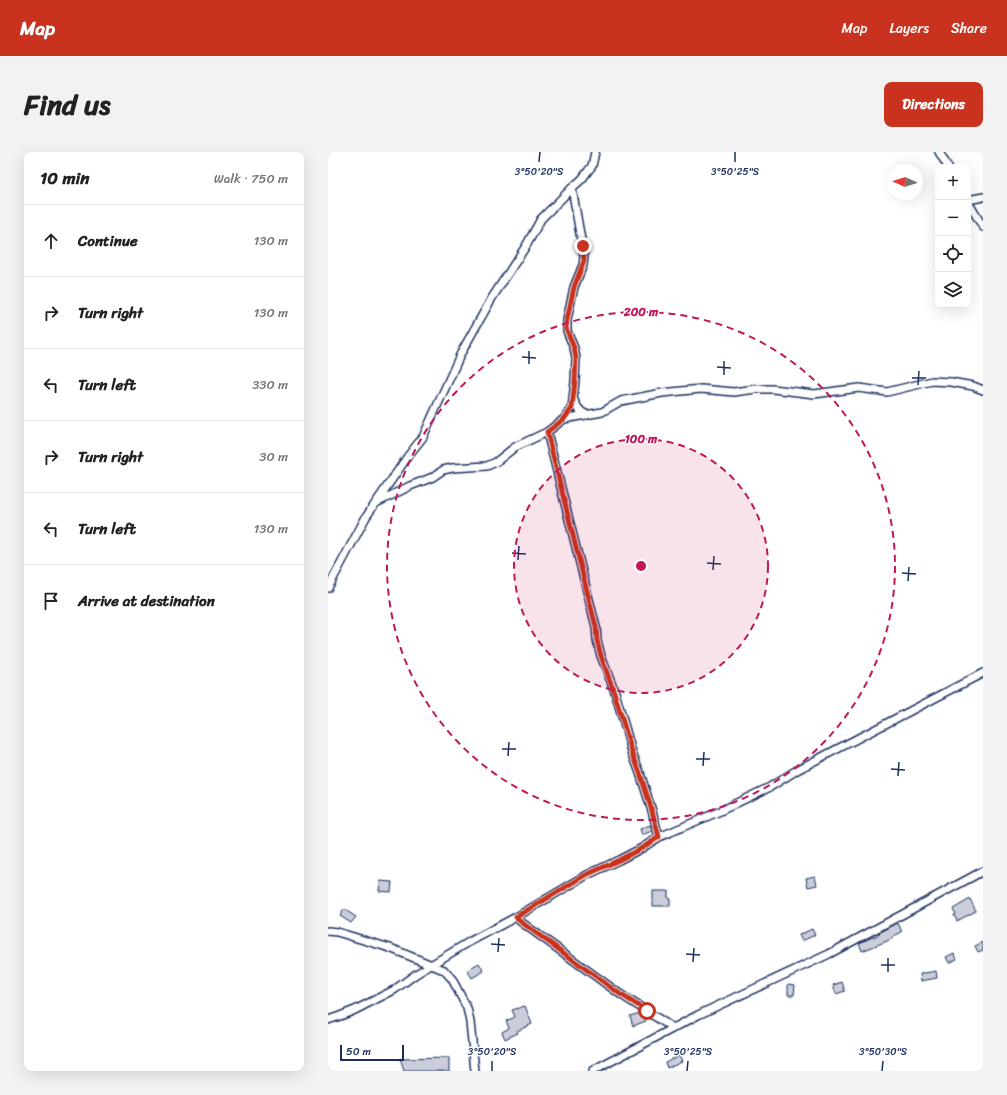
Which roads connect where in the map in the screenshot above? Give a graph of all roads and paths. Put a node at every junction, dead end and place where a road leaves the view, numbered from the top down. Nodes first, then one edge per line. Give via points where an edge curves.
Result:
1 (595, 152) edge
2 (939, 152) edge
3 (946, 164) edge
4 (572, 188) junction
5 (983, 197) edge
6 (971, 200) edge
7 (971, 206) edge
8 (983, 227) edge
9 (983, 390) edge
10 (573, 398) junction
11 (587, 415) junction
12 (564, 419) junction
13 (547, 432) junction
14 (376, 503) junction
15 (328, 588) edge
16 (983, 673) edge
17 (659, 837) junction
18 (983, 871) edge
19 (516, 917) junction
20 (328, 931) edge
21 (432, 964) junction
22 (328, 1020) edge
23 (673, 1028) junction
24 (475, 1071) edge
25 (593, 1071) edge

1 - 4 street via 592,166
2 - 3 street
4 - 10 street via 584,257 574,287 566,328 576,358
4 - 14 street via 541,219 461,353 423,437
5 - 6 street
7 - 8 street
9 - 11 street via 951,382 932,381 887,392 859,388 814,394 773,389 734,392 701,389 621,401 602,412
10 - 11 street via 582,413
10 - 12 street via 572,408
11 - 12 street
12 - 13 street
13 - 14 street via 515,447 487,466 443,470
13 - 17 street via 601,656
14 - 15 street
16 - 17 street via 797,770 770,787
17 - 19 street via 586,875
18 - 23 street via 823,957
19 - 21 street
19 - 23 street via 597,978
20 - 21 street via 383,946
21 - 22 street via 394,990 355,1010
21 - 24 street via 444,970 452,979 467,1008
23 - 25 street

